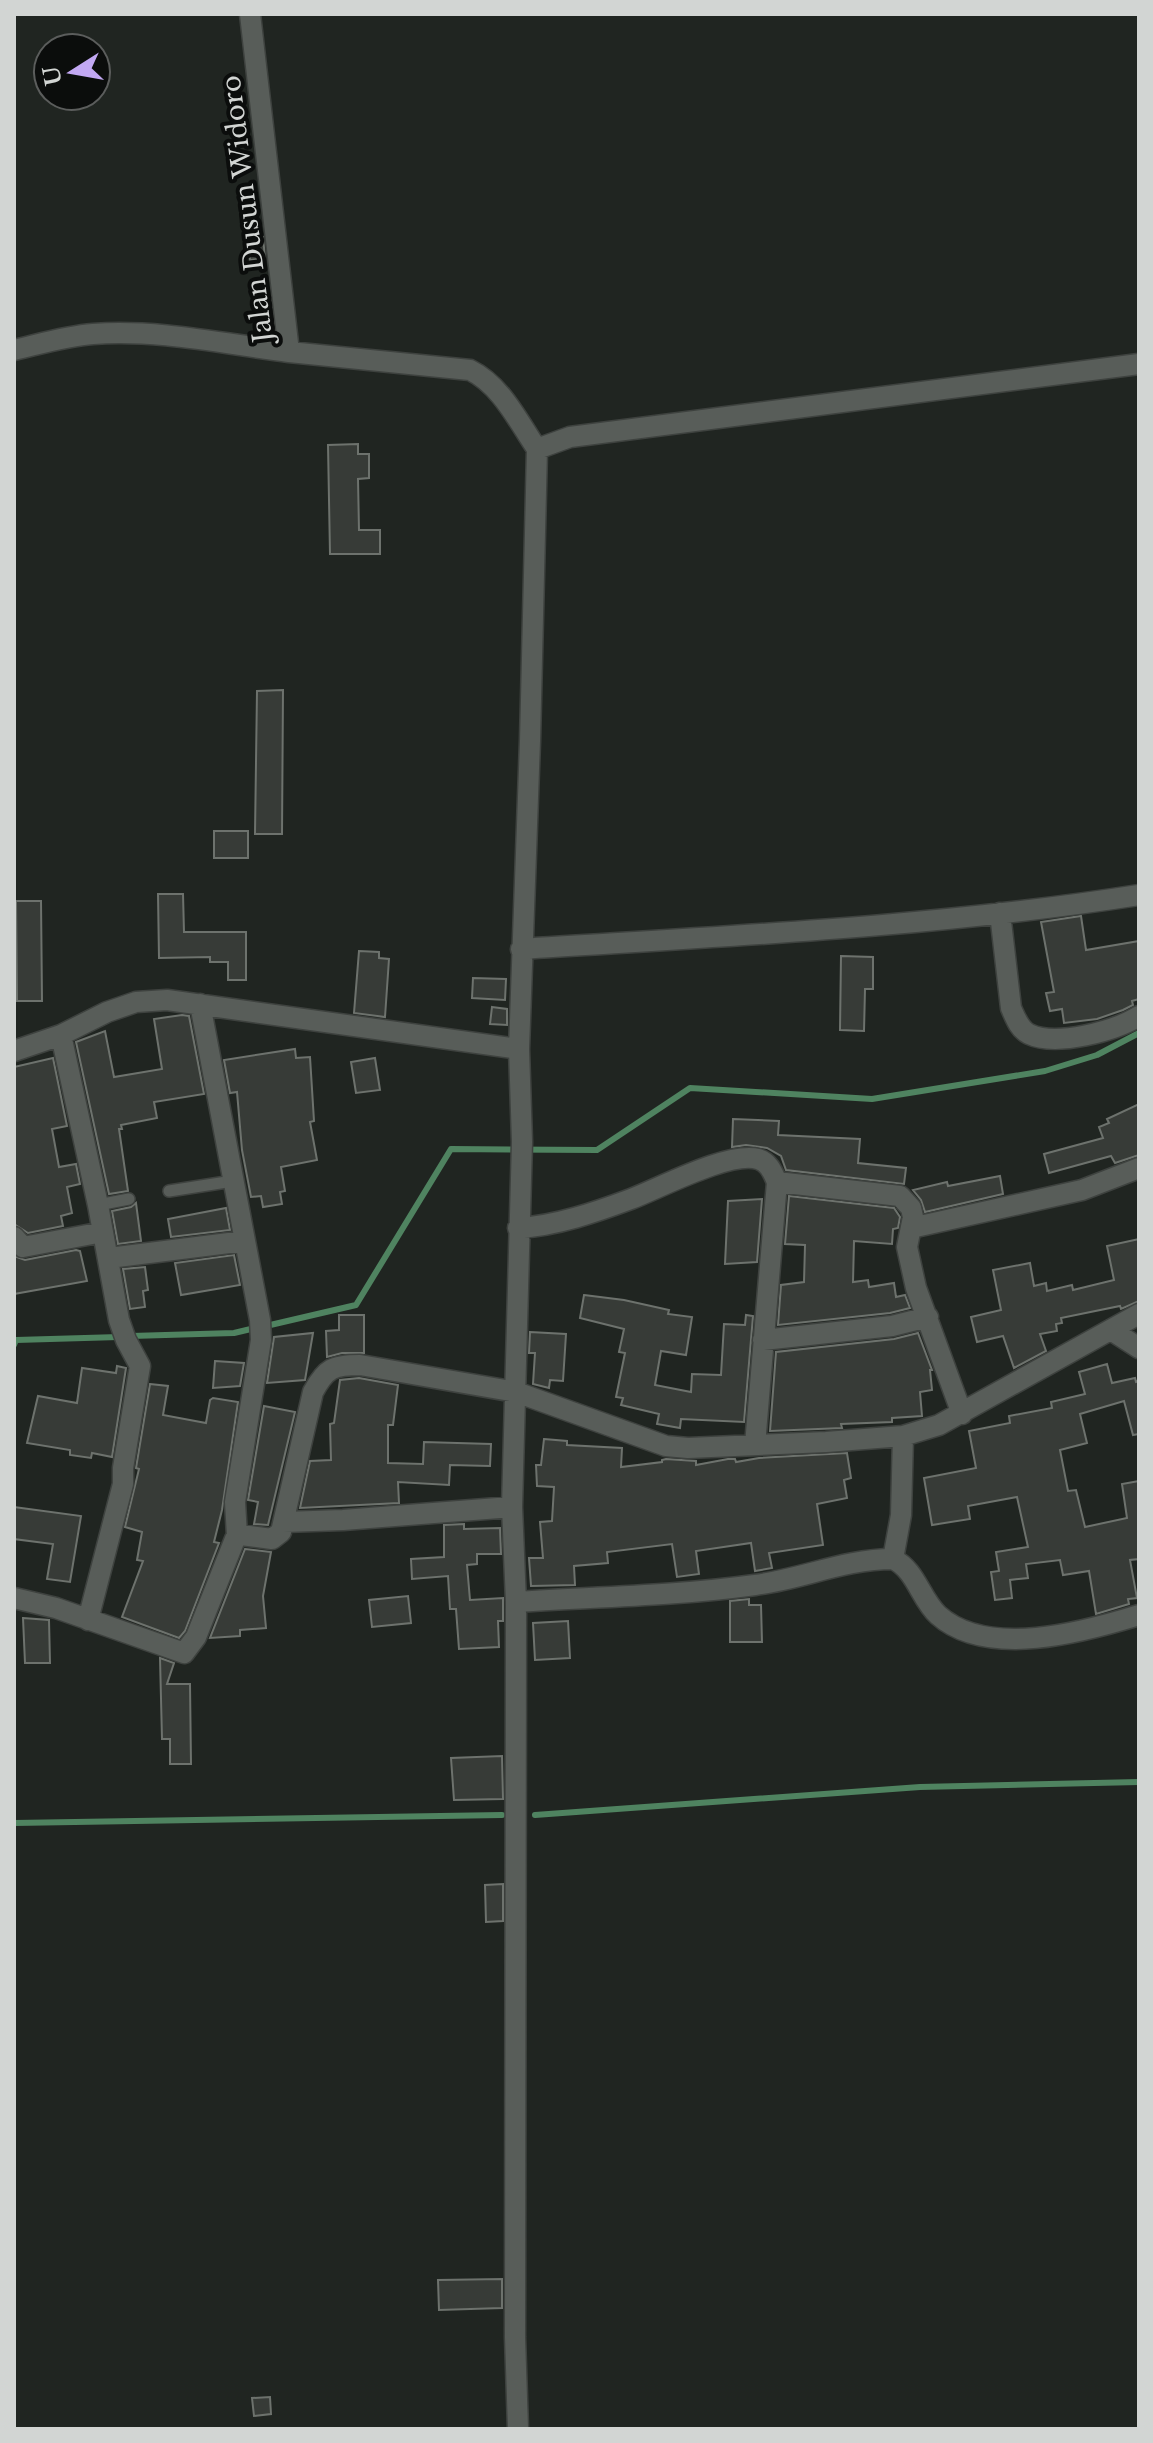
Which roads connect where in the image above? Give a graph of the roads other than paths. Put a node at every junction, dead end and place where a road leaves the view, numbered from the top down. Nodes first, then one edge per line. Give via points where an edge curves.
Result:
1 (250, 14) edge
2 (14, 350) edge
3 (289, 352) junction
4 (1139, 364) edge
5 (537, 449) junction
6 (1139, 895) edge
7 (1000, 913) junction
8 (521, 949) junction
9 (200, 1004) junction
10 (1139, 1016) edge
11 (61, 1035) junction
12 (519, 1049) junction
13 (14, 1051) edge
14 (1139, 1168) edge
15 (233, 1181) junction
16 (777, 1182) junction
17 (169, 1191) dead end
18 (129, 1199) dead end
19 (98, 1205) junction
20 (518, 1228) junction
21 (911, 1228) junction
22 (103, 1232) junction
23 (14, 1237) edge
24 (245, 1241) junction
25 (109, 1258) junction
26 (1139, 1314) edge
27 (928, 1317) junction
28 (1111, 1330) junction
29 (763, 1340) junction
30 (1139, 1348) edge
31 (516, 1392) junction
32 (962, 1414) junction
33 (903, 1436) junction
34 (755, 1445) junction
35 (512, 1507) junction
36 (284, 1522) junction
37 (237, 1536) junction
38 (893, 1559) junction
39 (14, 1598) edge
40 (516, 1602) junction
41 (1139, 1615) edge
42 (88, 1620) junction
43 (518, 2429) edge

1 - 3 street, Jalan Dusun Widoro
2 - 3 street via 110,333
3 - 5 street, Jalan Dusun Widoro via 470,370 499,393
4 - 5 street via 570,437
5 - 8 street
6 - 7 street
7 - 8 street
7 - 10 street via 1011,1008 1029,1034 1090,1035
8 - 12 street
9 - 11 street via 136,1002
9 - 12 street
9 - 15 street
11 - 13 street
11 - 19 street
12 - 20 street
14 - 21 street via 1082,1190
15 - 17 lane
15 - 24 street
16 - 20 street via 760,1159 727,1162 628,1200
16 - 21 street via 900,1196 911,1208
16 - 29 street
18 - 19 lane
19 - 22 street
20 - 31 street
21 - 27 street via 909,1264
22 - 23 street via 23,1247
22 - 25 street
24 - 25 street
24 - 37 street via 261,1330 235,1502
25 - 42 street via 124,1334 140,1368 122,1486
26 - 28 street
27 - 29 street
27 - 32 street
28 - 30 street
28 - 32 street
29 - 34 street
31 - 34 street via 666,1446
31 - 35 street
31 - 36 street via 360,1365 334,1367 324,1373 310,1401
32 - 33 street
33 - 34 street
33 - 38 street via 901,1515
35 - 36 street
35 - 40 street
36 - 37 street via 272,1539
37 - 42 street via 196,1637 184,1653
38 - 40 street via 847,1563 756,1585
38 - 41 street via 909,1571 941,1618 989,1637 1062,1634
39 - 42 street
40 - 43 street

